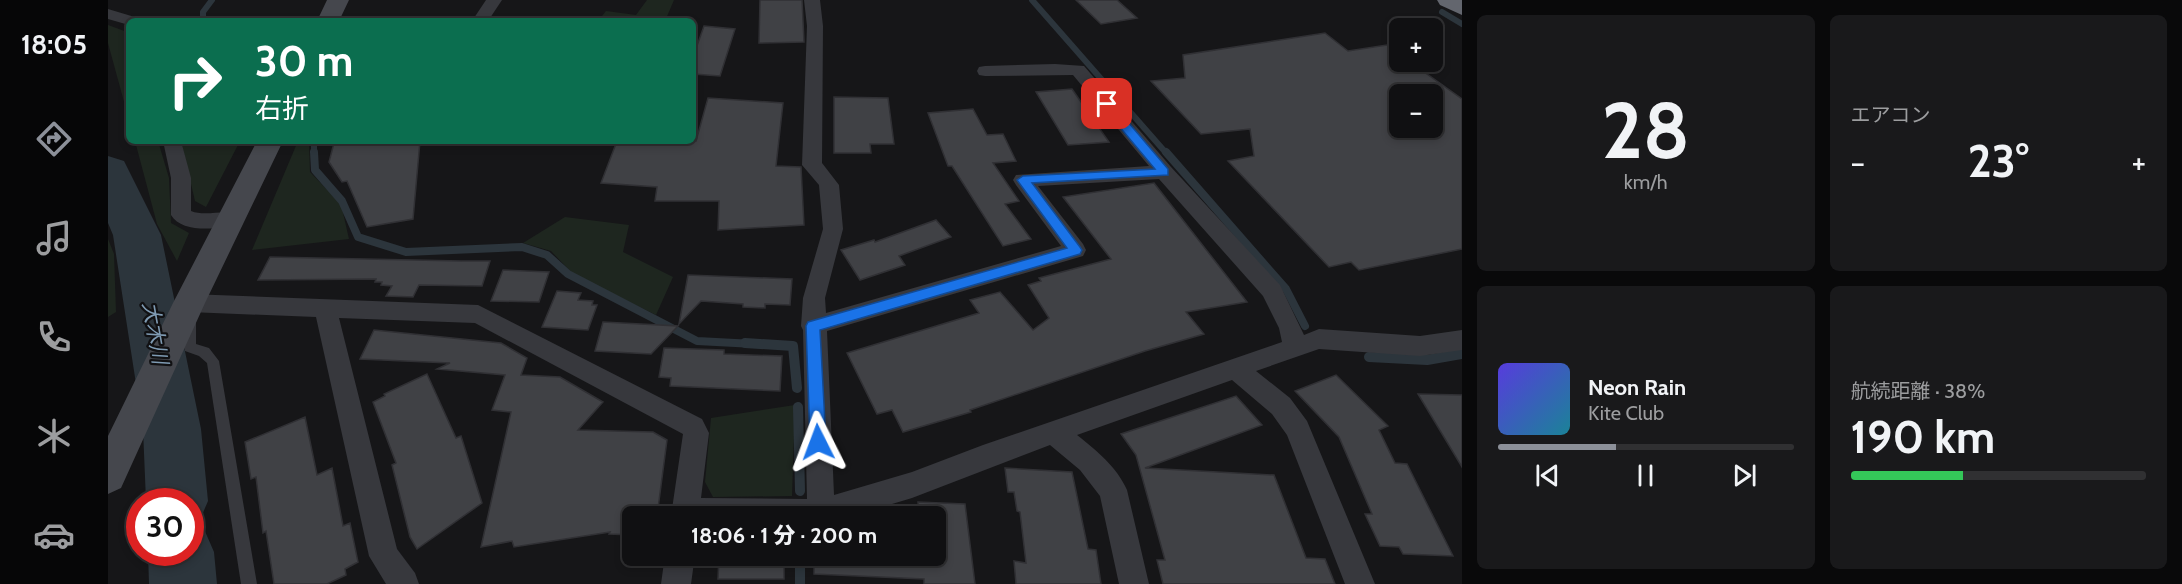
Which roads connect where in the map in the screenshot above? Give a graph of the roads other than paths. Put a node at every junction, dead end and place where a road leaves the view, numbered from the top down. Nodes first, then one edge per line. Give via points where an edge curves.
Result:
1 (338, 0) edge
2 (494, 0) edge
3 (812, 0) edge
4 (108, 14) edge
5 (329, 18) edge
6 (482, 18) edge
7 (126, 19) edge
8 (985, 71) dead end
9 (173, 144) edge
10 (268, 144) edge
11 (1164, 172) junction
12 (231, 219) junction
13 (189, 303) junction
14 (325, 308) junction
15 (813, 326) junction
16 (1462, 340) edge
17 (1295, 348) junction
18 (1236, 369) junction
19 (1055, 433) junction
20 (112, 468) edge
21 (687, 506) edge
22 (821, 506) edge
23 (841, 506) edge
24 (678, 566) edge
25 (249, 584) edge
26 (404, 584) edge
27 (676, 584) edge
28 (1134, 584) edge
29 (1360, 584) edge

1 - 5 street
2 - 6 street
3 - 15 street via 812,165 829,185 832,229 813,298
4 - 7 street
8 - 11 street via 1078,70
9 - 12 street via 181,178 181,215 195,221
10 - 12 street
11 - 15 street via 1023,180 1075,250
11 - 17 street via 1272,291 1291,328
12 - 13 street
13 - 14 street
13 - 20 street
13 - 25 lane via 190,347 204,352 213,361
14 - 21 street via 478,314 693,427 696,433
14 - 26 street via 384,556
15 - 22 street
16 - 17 street via 1420,346 1319,339
17 - 18 street
18 - 19 street
18 - 29 street via 1281,406 1298,429
19 - 23 street
19 - 28 street via 1089,461 1113,490
24 - 27 street

